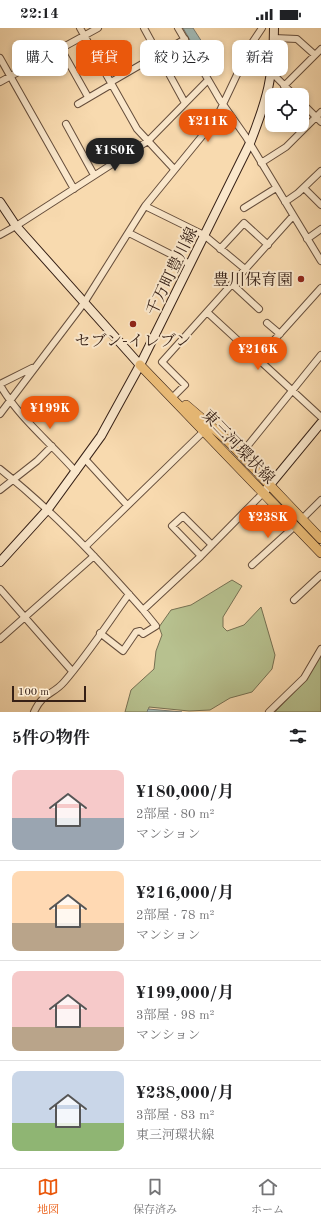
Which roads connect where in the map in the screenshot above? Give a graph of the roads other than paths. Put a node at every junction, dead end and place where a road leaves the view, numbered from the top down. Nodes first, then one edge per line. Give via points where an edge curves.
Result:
1 (80, 28) edge
2 (98, 28) edge
3 (144, 28) edge
4 (178, 28) edge
5 (262, 28) edge
6 (274, 28) edge
7 (84, 36) junction
8 (274, 38) joint
9 (150, 40) edge
10 (185, 40) edge
11 (68, 45) edge
12 (321, 49) edge
13 (315, 55) junction
14 (0, 58) edge
15 (68, 61) edge
16 (140, 65) edge
17 (10, 76) junction
18 (170, 76) edge
19 (206, 76) edge
20 (271, 76) edge
21 (275, 76) edge
22 (208, 80) junction
23 (0, 82) edge
24 (111, 83) junction
25 (284, 86) joint
26 (88, 97) junction
27 (185, 103) junction
28 (78, 104) dead end
29 (223, 104) junction
30 (309, 109) edge
31 (319, 117) edge
32 (66, 124) dead end
33 (148, 141) junction
34 (250, 143) junction
35 (260, 163) junction
36 (174, 169) junction
37 (321, 171) edge
38 (94, 175) junction
39 (276, 188) junction
40 (304, 188) junction
41 (74, 189) junction
42 (0, 202) edge
43 (285, 202) junction
44 (321, 205) edge
45 (145, 206) junction
46 (244, 208) dead end
47 (294, 216) junction
48 (16, 226) junction
49 (321, 229) edge
50 (129, 233) junction
51 (0, 235) edge
52 (204, 235) junction
53 (307, 240) junction
54 (268, 244) junction
55 (220, 248) junction
56 (321, 261) edge
57 (190, 264) junction
58 (245, 269) junction
59 (232, 284) junction
60 (321, 288) edge
61 (84, 303) junction
62 (259, 309) dead end
63 (207, 312) junction
64 (267, 323) dead end
65 (280, 334) junction
66 (321, 355) edge
67 (258, 358) junction
68 (140, 365) junction
69 (34, 368) junction
70 (152, 377) junction
71 (0, 384) edge
72 (293, 390) junction
73 (174, 396) junction
74 (9, 401) junction
75 (0, 414) edge
76 (321, 417) edge
77 (321, 424) edge
78 (204, 432) junction
79 (52, 446) junction
80 (241, 454) junction
81 (85, 459) junction
82 (0, 469) edge
83 (76, 472) junction
84 (13, 479) junction
85 (267, 489) junction
86 (0, 490) edge
87 (321, 500) edge
88 (127, 505) junction
89 (48, 509) junction
90 (298, 522) junction
91 (321, 539) edge
92 (212, 545) junction
93 (86, 546) junction
94 (321, 553) edge
95 (94, 556) junction
96 (201, 556) junction
97 (0, 562) edge
98 (252, 565) dead end
99 (321, 575) edge
100 (0, 589) edge
101 (129, 594) junction
102 (7, 597) junction
103 (0, 600) edge
104 (294, 600) dead end
105 (143, 610) junction
106 (24, 617) junction
107 (100, 633) junction
108 (0, 639) edge
109 (321, 649) edge
110 (72, 671) junction
111 (34, 712) edge
112 (269, 712) edge

1 - 7 street
2 - 7 street
3 - 9 street
4 - 10 street
5 - 29 street via 252,43
6 - 8 main road, 千万町豊川線
7 - 11 street
7 - 24 street
8 - 13 street via 297,39
12 - 13 street
13 - 25 street
14 - 17 street
15 - 26 street
16 - 24 street
17 - 23 street
17 - 41 street
18 - 27 street
19 - 22 street
20 - 34 main road, 千万町豊川線 via 264,107
21 - 25 street
22 - 27 street
22 - 29 street
24 - 26 street
24 - 33 street via 137,129
26 - 28 street
27 - 33 street
29 - 34 street
29 - 36 street via 216,118
30 - 31 street
31 - 35 street via 286,147
32 - 38 street
33 - 36 street
33 - 38 street
34 - 35 street
34 - 52 main road, 千万町豊川線
35 - 39 street
36 - 45 street
37 - 40 street
38 - 41 street
39 - 43 street
39 - 46 street
40 - 43 street
40 - 44 street
41 - 48 street
42 - 48 main road
43 - 47 street
45 - 50 street
45 - 52 street
47 - 53 street
47 - 54 street
48 - 51 street
48 - 61 main road
49 - 53 street
50 - 57 street
50 - 61 street
52 - 55 street
52 - 57 main road, 千万町豊川線
53 - 56 street
54 - 55 street via 244,223
54 - 58 street
55 - 58 street
57 - 68 main road, 千万町豊川線
58 - 59 street
59 - 62 street
59 - 63 street
60 - 65 street
61 - 68 main road
61 - 69 street
63 - 67 street
63 - 73 street via 162,362 185,385
64 - 65 street
65 - 67 street
66 - 72 street
67 - 72 street
68 - 70 main road, 東三河環状線
68 - 81 main road, 千万町豊川線 via 101,436
69 - 71 street
69 - 74 street
70 - 73 main road, 東三河環状線
70 - 78 main road, 東三河環状線
71 - 74 street
72 - 76 street
72 - 80 street
73 - 80 main road, 東三河環状線
74 - 75 street
74 - 79 street
77 - 85 main road
78 - 85 main road, 東三河環状線
78 - 88 street
79 - 83 street
79 - 84 street via 38,461
80 - 85 main road, 東三河環状線
81 - 83 main road, 千万町豊川線
81 - 88 street
82 - 84 street
83 - 89 main road, 千万町豊川線
84 - 86 street
84 - 89 street
85 - 90 main road, 東三河環状線
85 - 92 street
87 - 90 street
88 - 93 street
89 - 93 street
89 - 97 main road, 千万町豊川線
90 - 91 main road, 東三河環状線
90 - 94 main road, 東三河環状線
90 - 98 street
92 - 96 street
92 - 96 street via 183,516 172,526
93 - 95 street
95 - 101 street
95 - 106 street
96 - 105 street
99 - 104 street
100 - 102 street
101 - 105 street
101 - 107 street
102 - 103 street
102 - 106 street
105 - 107 street via 156,626 143,634 140,631 136,632 123,651
106 - 108 street
106 - 110 street
107 - 110 street
109 - 112 street via 304,678
110 - 111 street via 63,683 47,694

